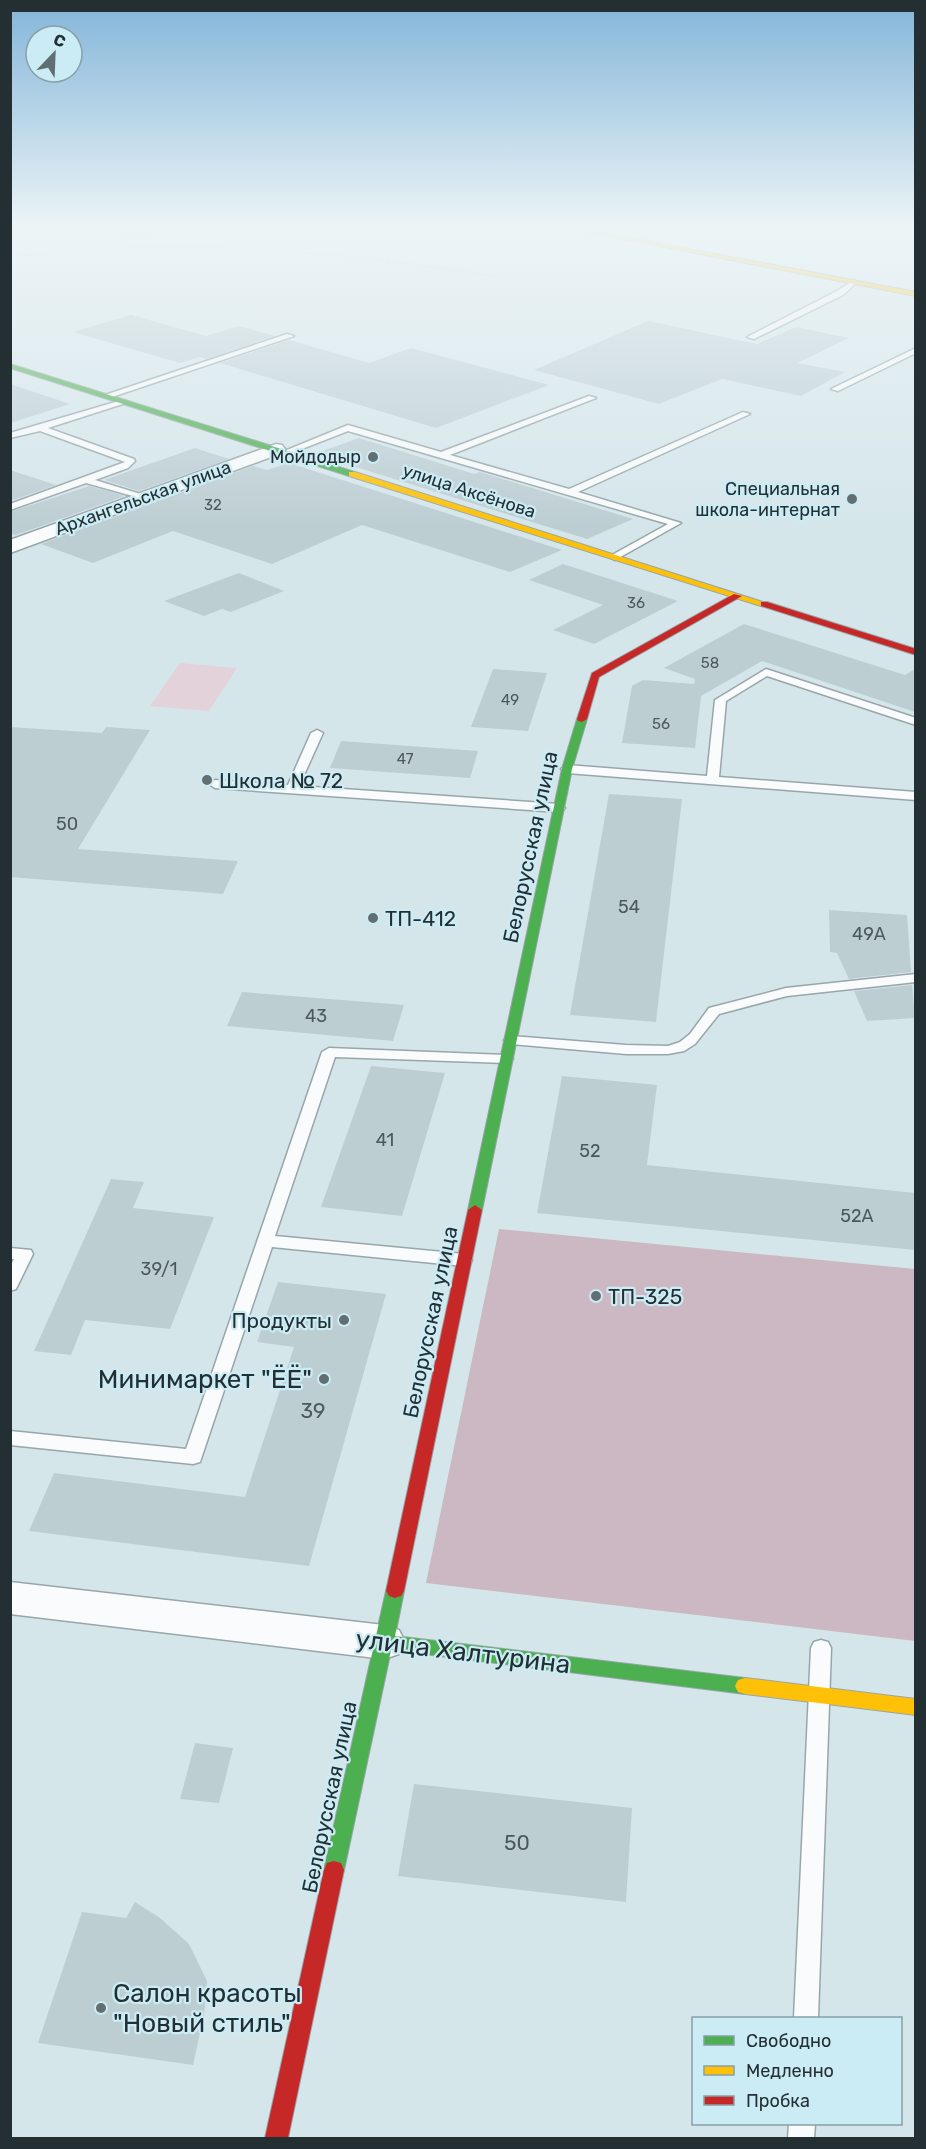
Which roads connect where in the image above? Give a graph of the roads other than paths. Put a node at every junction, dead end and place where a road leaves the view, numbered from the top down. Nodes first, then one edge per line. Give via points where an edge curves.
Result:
1 (773, 326) edge
2 (290, 336) dead end
3 (751, 337) dead end
4 (915, 350) edge
5 (10, 366) edge
6 (835, 389) dead end
7 (106, 396) junction
8 (592, 398) dead end
9 (124, 402) junction
10 (746, 414) dead end
11 (40, 428) junction
12 (10, 436) edge
13 (281, 450) junction
14 (441, 455) junction
15 (86, 480) junction
16 (570, 492) junction
17 (144, 498) junction
18 (11, 506) edge
19 (10, 547) edge
20 (615, 557) junction
21 (737, 596) junction
22 (915, 652) edge
23 (915, 722) edge
24 (318, 733) dead end
25 (567, 769) junction
26 (713, 780) junction
27 (214, 784) dead end
28 (292, 789) junction
29 (915, 796) edge
30 (559, 808) junction
31 (915, 978) edge
32 (511, 1040) junction
33 (506, 1059) junction
34 (266, 1241) junction
35 (10, 1253) edge
36 (464, 1260) junction
37 (10, 1285) edge
38 (10, 1438) edge
39 (10, 1598) edge
40 (384, 1642) junction
41 (821, 1648) dead end
42 (821, 1695) junction
43 (915, 1707) edge
44 (806, 2017) edge
45 (276, 2139) edge

1 - 3 lane
2 - 7 lane
4 - 6 lane
5 - 7 street, улица Аксёнова
7 - 9 street, улица Аксёнова
8 - 14 lane
9 - 11 lane
9 - 13 street, улица Аксёнова
10 - 16 lane
11 - 12 lane
11 - 15 lane via 131,460 125,466
13 - 14 lane via 348,428
13 - 17 street, Архангельская улица
13 - 20 street, улица Аксёнова
14 - 16 lane
15 - 17 lane
15 - 18 lane
16 - 20 lane via 676,523
17 - 19 street, Архангельская улица
20 - 21 street, улица Аксёнова
21 - 22 street, улица Аксёнова
21 - 25 street, Белорусская улица via 595,675
23 - 26 lane via 766,672 721,700
24 - 28 lane
25 - 26 lane
25 - 30 street, Белорусская улица
26 - 29 lane
27 - 28 lane
28 - 30 lane
30 - 32 street, Белорусская улица
31 - 32 lane via 786,992 714,1011 702,1030 678,1049
32 - 33 street, Белорусская улица
33 - 34 lane via 329,1052
33 - 36 street, Белорусская улица
34 - 36 lane
34 - 38 lane via 193,1456
35 - 37 lane via 25,1254
36 - 40 street, Белорусская улица
39 - 40 street, улица Халтурина
40 - 42 street, улица Халтурина
40 - 45 street, Белорусская улица
41 - 42 lane
42 - 43 street, улица Халтурина
42 - 44 lane

